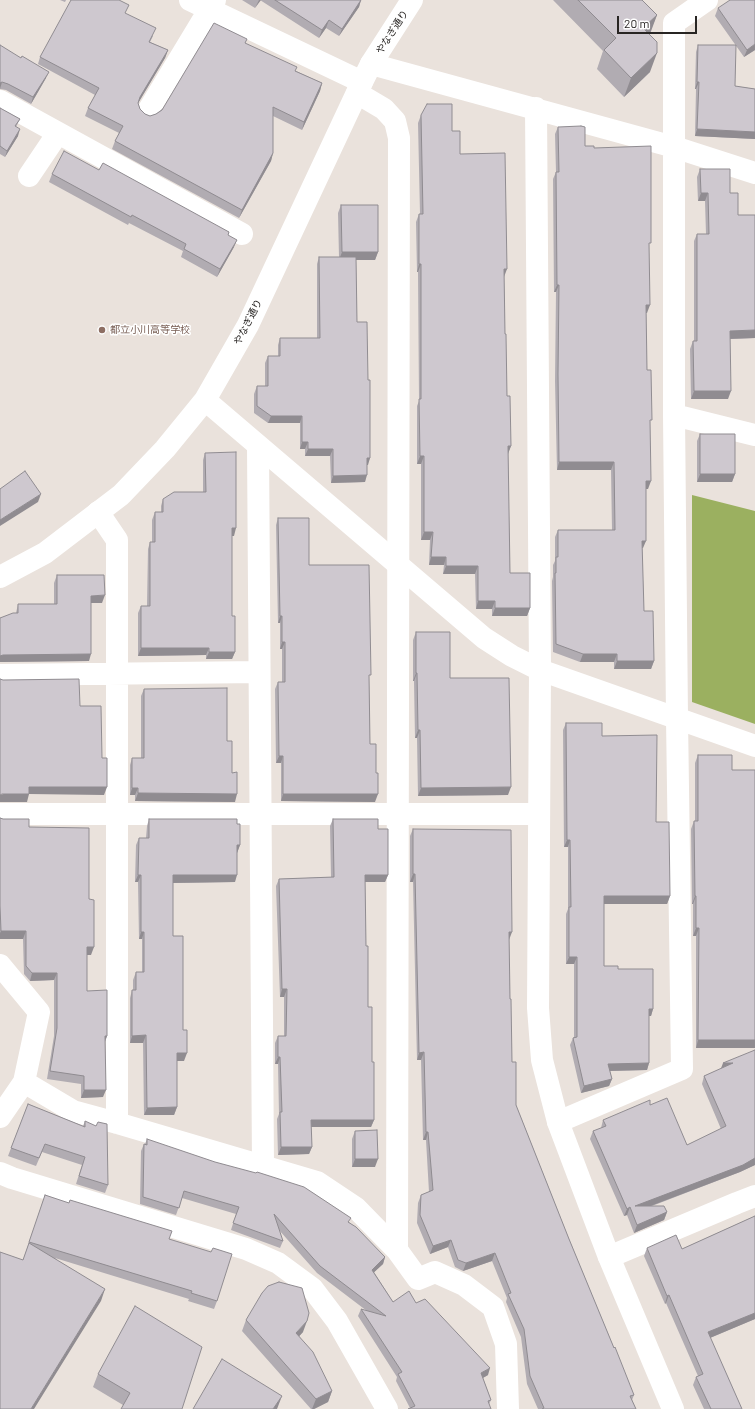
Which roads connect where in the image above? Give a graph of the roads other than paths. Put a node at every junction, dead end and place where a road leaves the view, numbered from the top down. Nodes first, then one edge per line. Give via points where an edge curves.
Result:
1 (190, 0) edge
2 (412, 0) edge
3 (707, 0) edge
4 (212, 5) edge
5 (363, 80) junction
6 (0, 101) edge
7 (536, 108) junction
8 (148, 111) dead end
9 (58, 133) junction
10 (674, 147) junction
11 (755, 173) edge
12 (29, 176) dead end
13 (242, 234) dead end
14 (205, 400) junction
15 (674, 415) junction
16 (755, 435) edge
17 (258, 446) junction
18 (98, 512) junction
19 (398, 566) junction
20 (0, 577) edge
21 (540, 670) junction
22 (260, 672) junction
23 (117, 674) junction
24 (0, 675) edge
25 (676, 718) junction
26 (755, 746) edge
27 (0, 814) edge
28 (117, 814) junction
29 (260, 814) junction
30 (398, 814) junction
31 (538, 814) junction
32 (0, 965) edge
33 (24, 1082) junction
34 (0, 1117) edge
35 (558, 1122) junction
36 (117, 1123) junction
37 (263, 1165) junction
38 (0, 1173) edge
39 (755, 1196) edge
40 (397, 1250) junction
41 (609, 1257) junction
42 (387, 1409) edge
43 (508, 1409) edge
44 (673, 1409) edge

1 - 4 street
2 - 5 street, やなぎ通り
3 - 10 street via 674,24
4 - 5 street
4 - 8 street
5 - 7 street
5 - 14 street, やなぎ通り via 248,325
5 - 19 street via 395,121 399,138
6 - 9 street
7 - 10 street
7 - 21 street
9 - 12 street
9 - 13 street
10 - 11 street
10 - 15 street
14 - 17 street
14 - 18 street, やなぎ通り via 165,449 121,495
15 - 16 street
15 - 25 street
17 - 19 street
17 - 22 street
18 - 20 street, やなぎ通り via 45,553
18 - 23 street via 117,540
19 - 21 street via 484,638
19 - 30 street
21 - 25 street
21 - 31 street
22 - 23 street
22 - 29 street
23 - 24 street
23 - 28 street
25 - 26 street
25 - 35 street via 682,1069
27 - 28 street
28 - 29 street
28 - 36 street
29 - 30 street
29 - 37 street
30 - 31 street
30 - 40 street
31 - 35 street via 538,1008 542,1060
32 - 33 street via 38,1012
33 - 34 street
33 - 36 street via 73,1111
35 - 41 street
36 - 37 street
37 - 40 street via 318,1182 356,1208
38 - 42 street via 246,1249 278,1263 312,1288 337,1321
39 - 41 street
40 - 43 street via 418,1279 435,1272 464,1286 493,1307 506,1344
41 - 44 street

